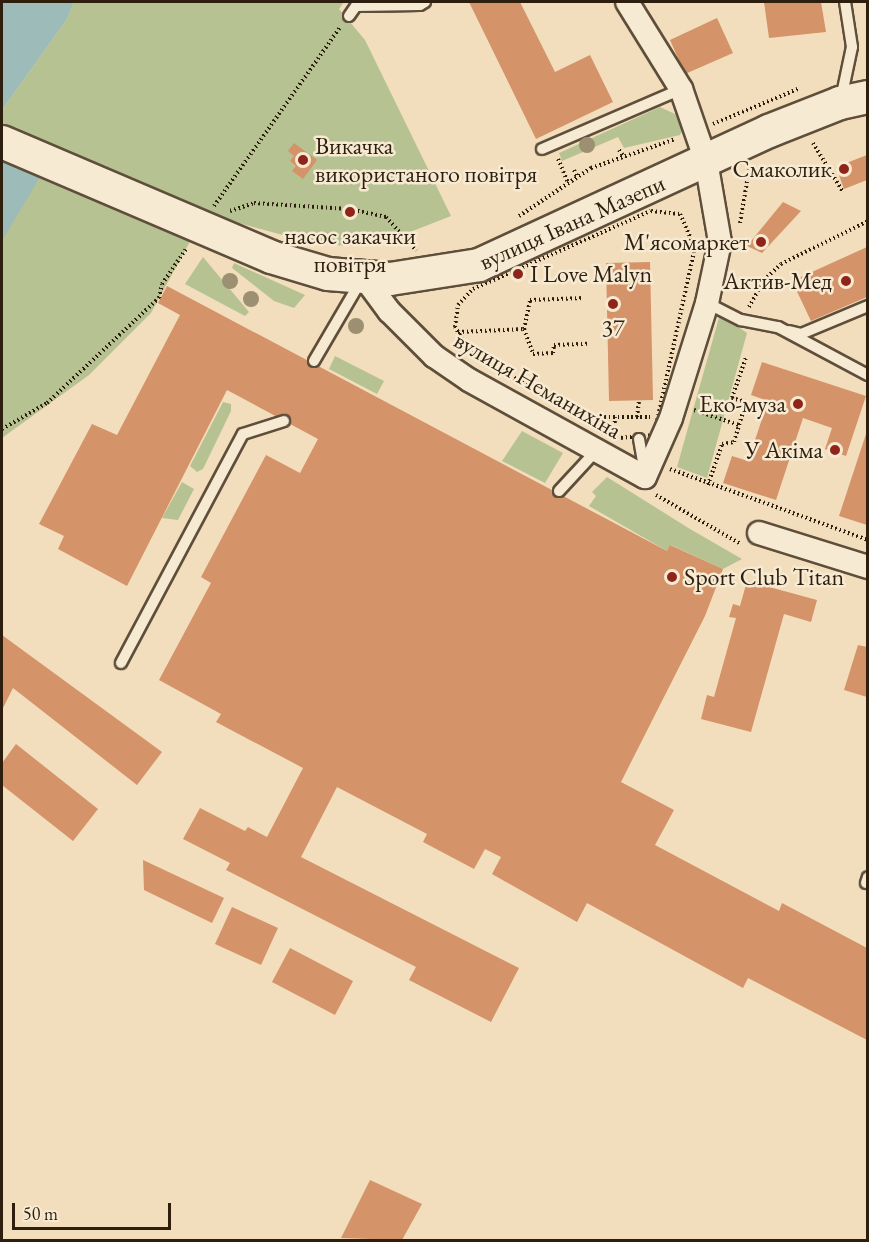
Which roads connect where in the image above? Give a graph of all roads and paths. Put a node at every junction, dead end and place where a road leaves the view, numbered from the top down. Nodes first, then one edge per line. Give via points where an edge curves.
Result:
1 (425, 2) edge
2 (627, 2) edge
3 (845, 2) edge
4 (349, 16) dead end
5 (332, 37) dead end
6 (802, 88) dead end
7 (681, 89) junction
8 (854, 100) edge
9 (696, 132) junction
10 (824, 138) dead end
11 (2, 142) edge
12 (813, 143) junction
13 (804, 147) dead end
14 (542, 149) dead end
15 (619, 150) dead end
16 (557, 157) dead end
17 (624, 157) junction
18 (706, 161) junction
19 (756, 167) dead end
20 (574, 170) dead end
21 (577, 177) junction
22 (568, 183) junction
23 (843, 192) dead end
24 (227, 212) dead end
25 (867, 221) edge
26 (509, 222) dead end
27 (200, 226) junction
28 (739, 231) dead end
29 (413, 256) dead end
30 (363, 276) junction
31 (584, 298) dead end
32 (707, 303) junction
33 (867, 306) edge
34 (741, 320) junction
35 (778, 327) junction
36 (524, 329) junction
37 (458, 332) junction
38 (587, 344) dead end
39 (746, 357) dead end
40 (314, 361) dead end
41 (867, 375) edge
42 (639, 400) dead end
43 (686, 407) dead end
44 (591, 413) dead end
45 (615, 417) junction
46 (284, 421) dead end
47 (739, 425) junction
48 (2, 429) edge
49 (639, 439) junction
50 (605, 444) junction
51 (672, 458) dead end
52 (648, 484) junction
53 (708, 485) junction
54 (559, 491) dead end
55 (751, 539) joint
56 (867, 540) edge
57 (867, 567) edge
58 (122, 663) dead end

1 - 4 lane via 356,6
2 - 7 street
3 - 8 lane
5 - 27 path
6 - 9 path
7 - 9 street
7 - 14 lane
8 - 18 main road, вулиця Івана Мазепи
9 - 17 path
9 - 18 street
10 - 12 path
11 - 27 main road, вулиця Івана Мазепи
12 - 13 path
12 - 23 path
15 - 17 path
16 - 22 path
17 - 21 path
18 - 30 main road, вулиця Івана Мазепи via 479,265 390,279
18 - 32 street via 720,242
19 - 28 path via 747,171
20 - 21 path
21 - 22 path
22 - 26 path
24 - 29 path via 254,203 349,209 386,217 421,255
25 - 34 path via 781,264 764,280
27 - 30 main road, вулиця Івана Мазепи via 272,257 328,273
27 - 48 path via 162,284 159,298 47,403
30 - 40 lane
30 - 50 street, вулиця Неманихіна via 389,311 434,356 469,380
31 - 36 path via 530,300
32 - 34 lane
32 - 52 street
33 - 35 lane via 801,334
34 - 35 lane
35 - 41 lane
36 - 37 path
36 - 38 path via 533,354 553,353 554,345
37 - 49 path via 458,305 473,289 651,211 680,214 695,247 688,291 654,435
37 - 50 path via 469,351
39 - 47 path via 732,398 746,402
42 - 45 path via 637,417
43 - 47 path
44 - 45 path via 591,417
45 - 50 path
46 - 58 lane via 243,434
47 - 53 path via 734,442 722,444
49 - 50 path
49 - 52 lane
50 - 52 street, вулиця Неманихіна
50 - 54 lane
51 - 53 path via 669,468
52 - 55 path
53 - 56 path
55 - 57 street

